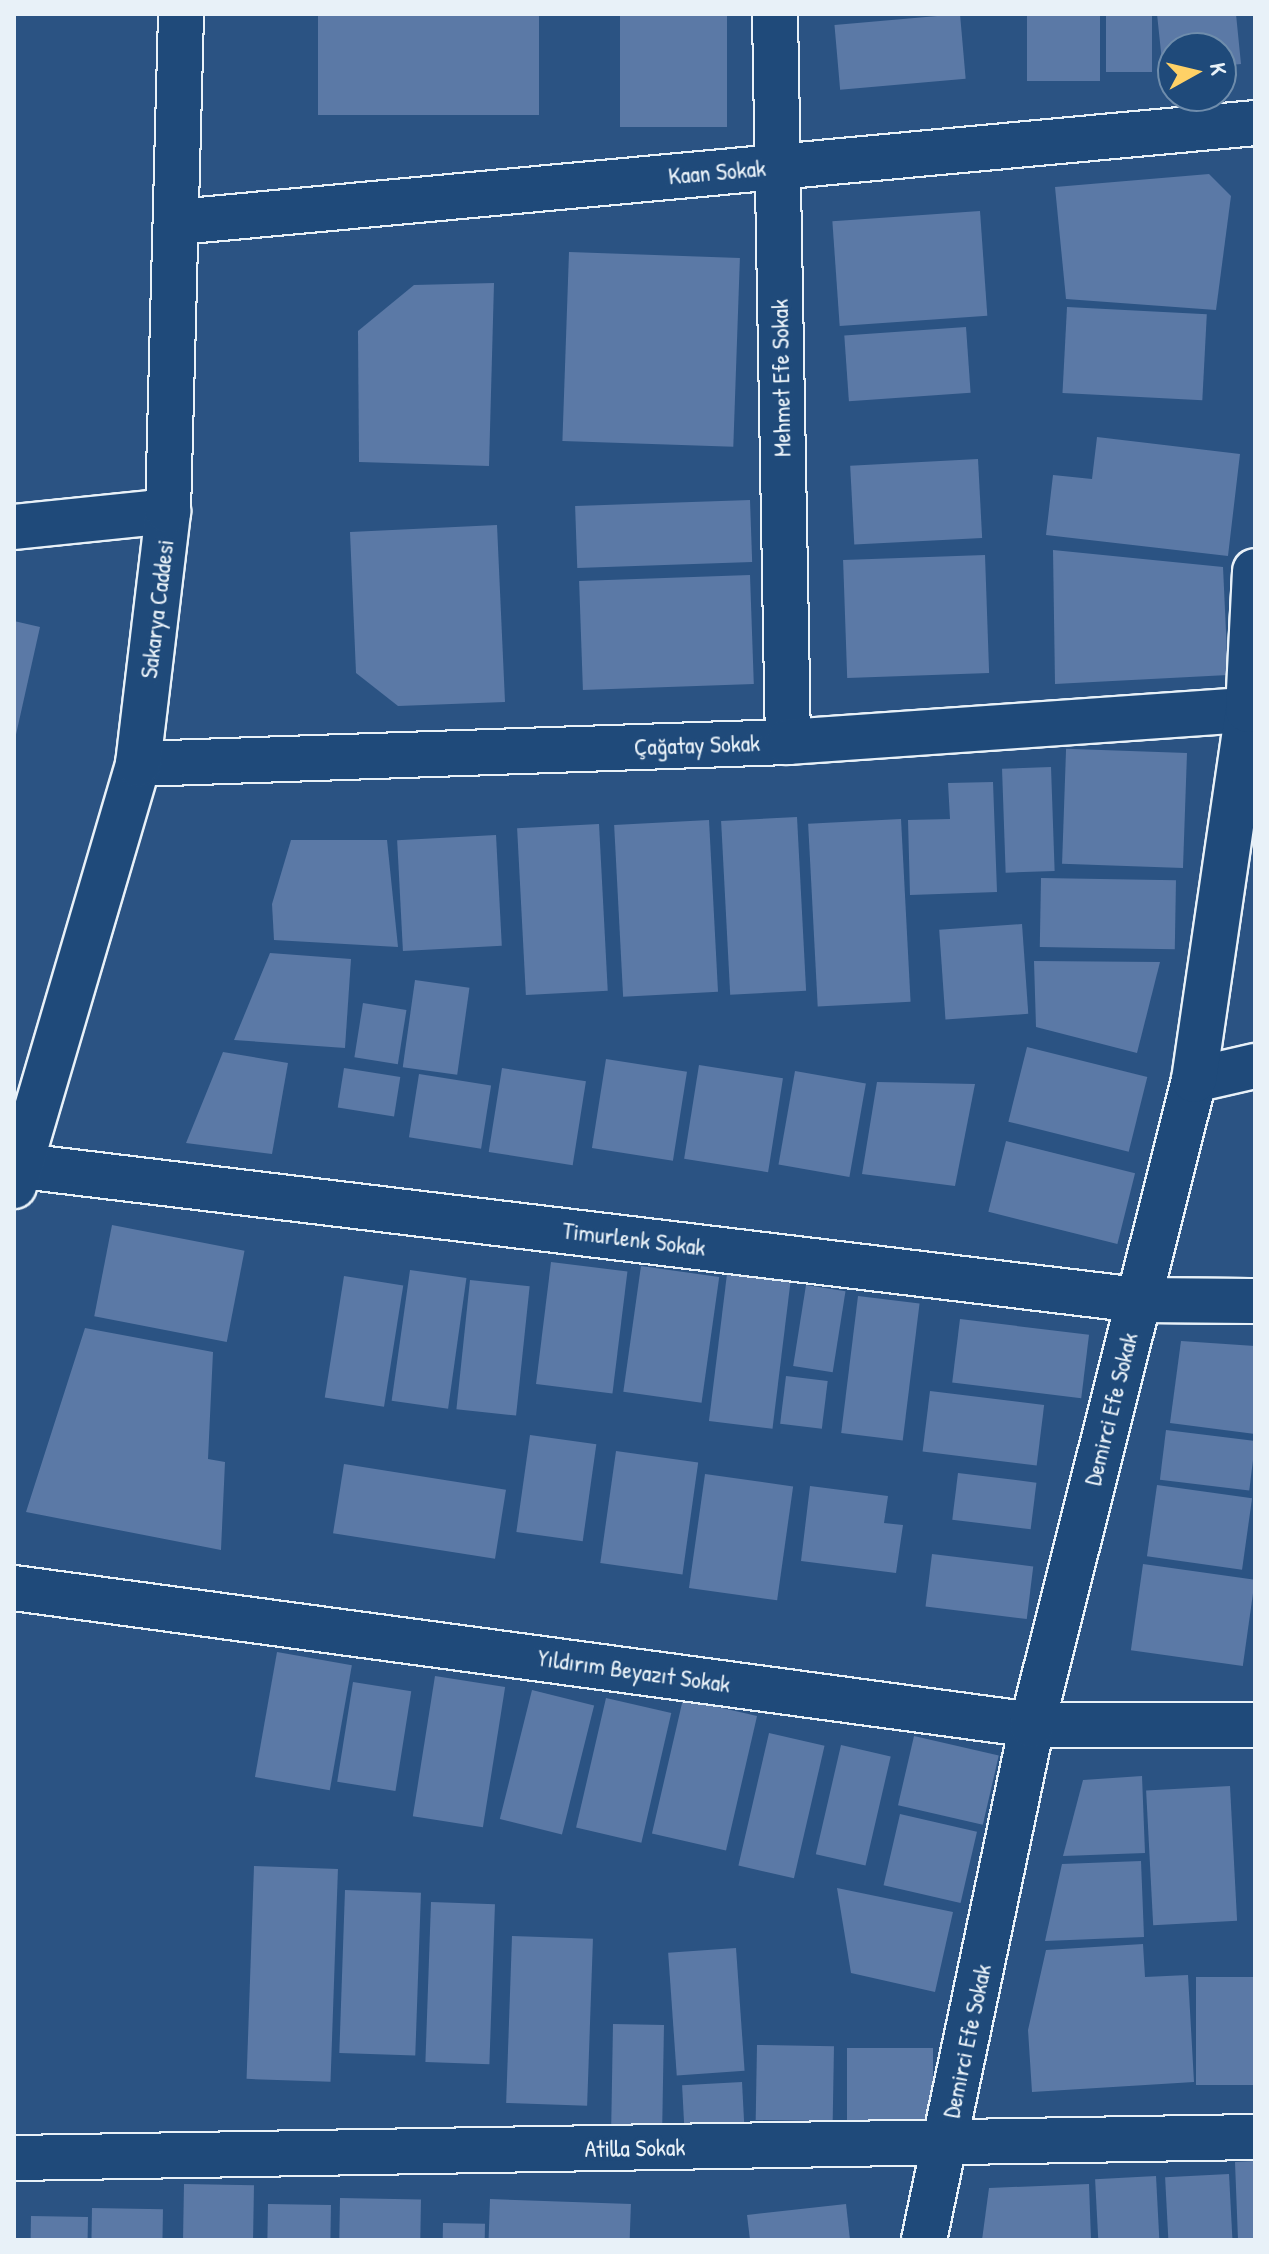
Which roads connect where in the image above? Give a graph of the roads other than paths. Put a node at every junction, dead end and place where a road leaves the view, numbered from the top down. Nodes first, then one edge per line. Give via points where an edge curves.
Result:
1 (181, 14) edge
2 (775, 14) edge
3 (1255, 123) edge
4 (777, 166) junction
5 (178, 222) junction
6 (168, 511) junction
7 (14, 527) edge
8 (1255, 571) edge
9 (1252, 709) edge
10 (788, 742) junction
11 (138, 764) junction
12 (1255, 1066) edge
13 (1194, 1080) junction
14 (16, 1172) edge
15 (1138, 1300) junction
16 (1255, 1301) edge
17 (14, 1588) edge
18 (1032, 1725) junction
19 (1255, 1725) edge
20 (1255, 2137) edge
21 (945, 2143) junction
22 (14, 2158) edge
23 (924, 2240) edge

1 - 5 street, Sakarya Caddesi
2 - 4 street, Mehmet Efe Sokak
3 - 4 street, Kaan Sokak
4 - 5 street, Kaan Sokak
4 - 10 street, Mehmet Efe Sokak
5 - 6 street, Sakarya Caddesi
6 - 7 street
6 - 11 street, Sakarya Caddesi
8 - 9 street, Demirci Efe Sokak
9 - 10 street, Çağatay Sokak
9 - 13 street, Demirci Efe Sokak
10 - 11 street, Çağatay Sokak
11 - 14 street, Sakarya Caddesi
12 - 13 street
13 - 15 street, Demirci Efe Sokak
14 - 15 street, Timurlenk Sokak
15 - 16 street, Timurlenk Sokak
15 - 18 street, Demirci Efe Sokak
17 - 18 street, Yıldırım Beyazıt Sokak
18 - 19 street, Yıldırım Beyazıt Sokak
18 - 21 street, Demirci Efe Sokak
20 - 21 street, Atilla Sokak
21 - 22 street, Atilla Sokak
21 - 23 street, Demirci Efe Sokak

